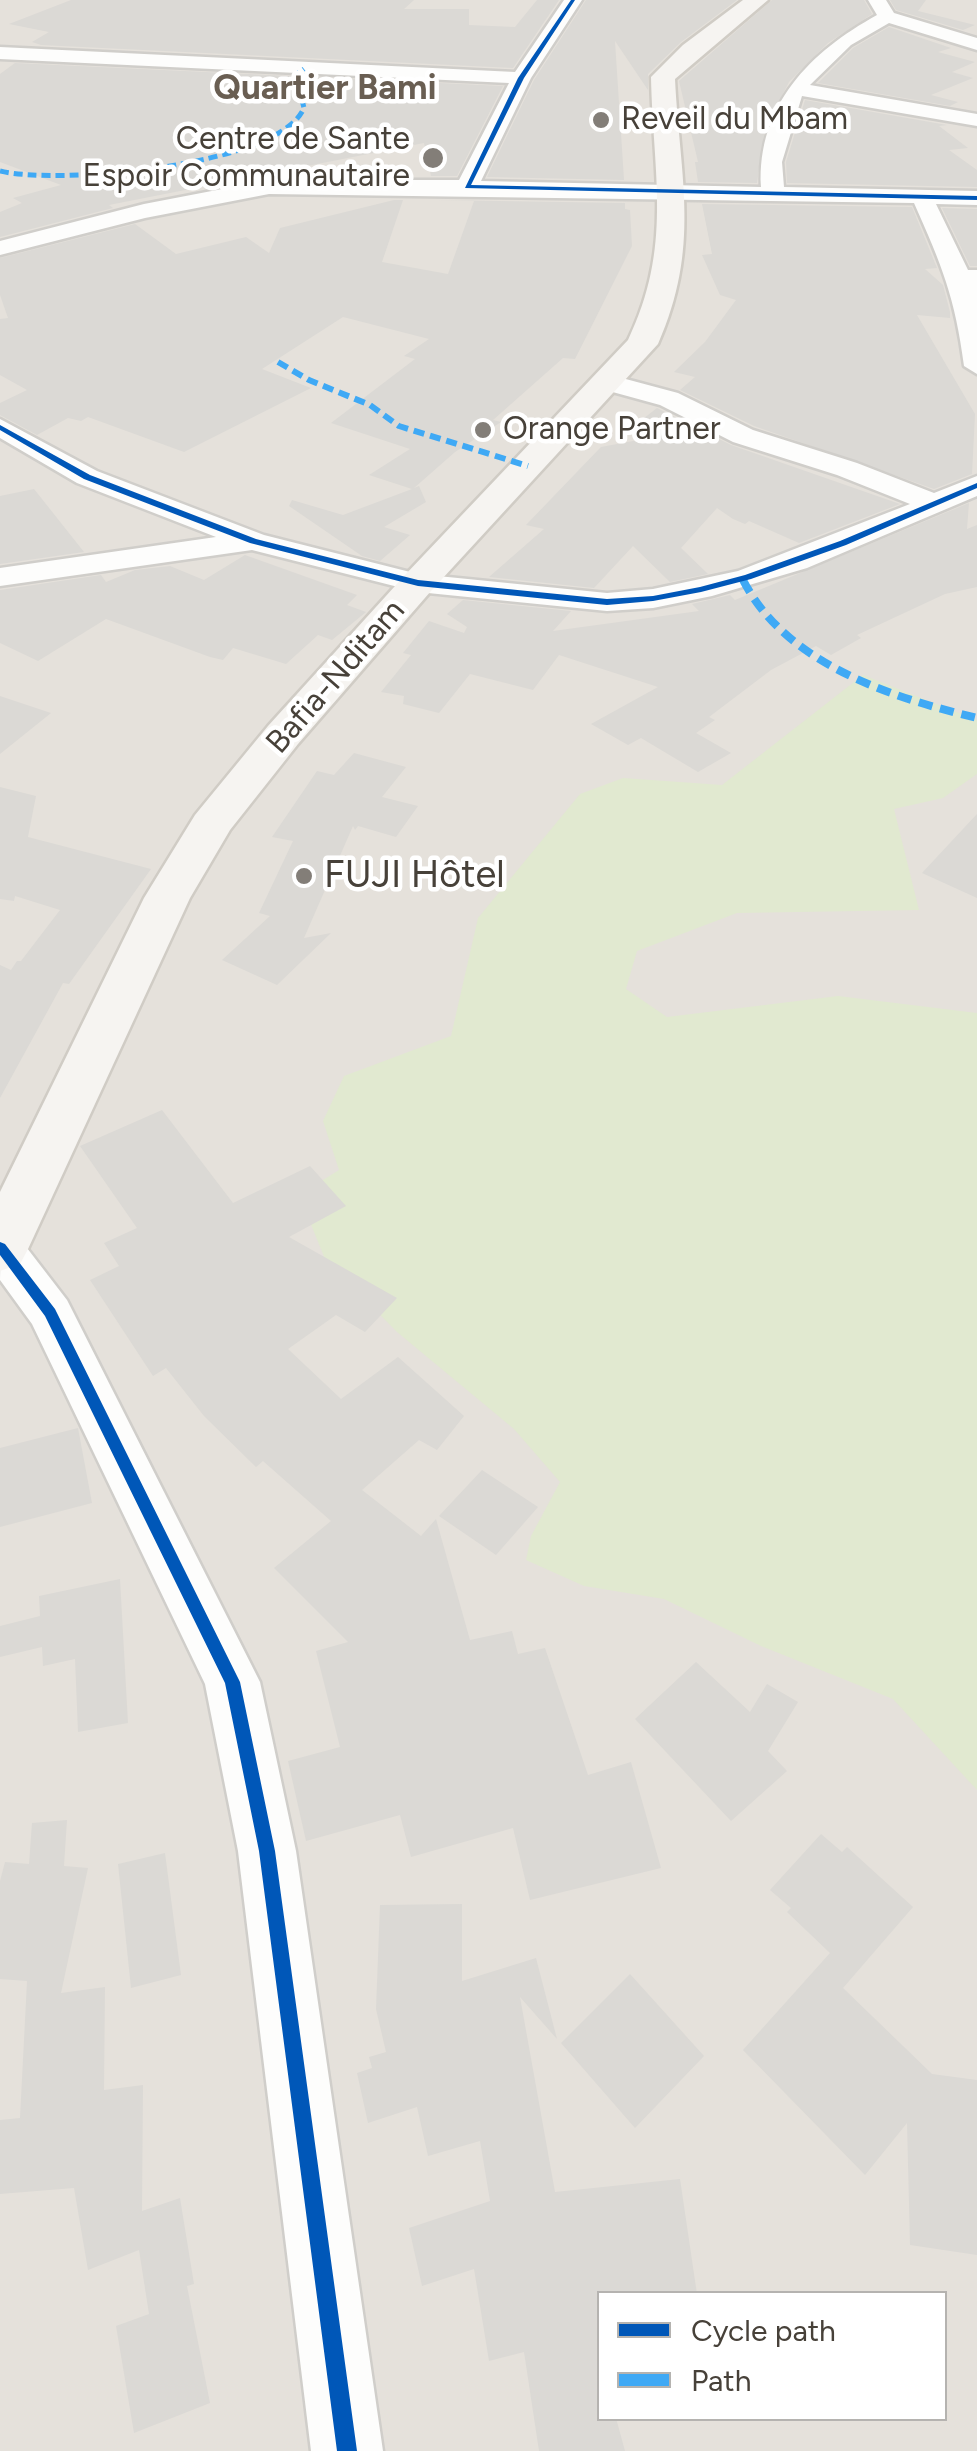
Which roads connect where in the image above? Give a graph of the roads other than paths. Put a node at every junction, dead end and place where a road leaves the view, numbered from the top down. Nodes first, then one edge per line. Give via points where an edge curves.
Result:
1 (573, 0) edge
2 (757, 0) edge
3 (882, 9) edge
4 (977, 44) edge
5 (0, 53) edge
6 (520, 78) junction
7 (798, 88) junction
8 (977, 120) edge
9 (466, 187) junction
10 (673, 192) junction
11 (773, 195) junction
12 (977, 198) edge
13 (923, 199) junction
14 (0, 248) edge
15 (968, 278) edge
16 (977, 366) edge
17 (607, 382) junction
18 (0, 427) edge
19 (977, 485) edge
20 (935, 504) junction
21 (253, 541) junction
22 (0, 578) edge
23 (418, 583) junction
24 (6, 1227) edge
25 (347, 2451) edge

1 - 6 street
2 - 10 main road, Bafia-Nditam via 663,77
3 - 4 street
3 - 7 street
5 - 6 street
6 - 9 street
7 - 8 street
7 - 11 street via 779,124 770,162
9 - 10 street
9 - 14 street via 269,187 144,210
10 - 11 street
10 - 17 main road, Bafia-Nditam via 671,276 660,312
11 - 13 street
12 - 13 street
13 - 15 street
15 - 16 street
17 - 20 street
17 - 23 main road, Bafia-Nditam
18 - 21 street via 87,477
19 - 20 street
20 - 23 street via 743,580 634,602
21 - 22 street
21 - 23 street
23 - 24 main road, Bafia-Nditam via 211,825 167,898
24 - 25 street via 232,1682 267,1852

